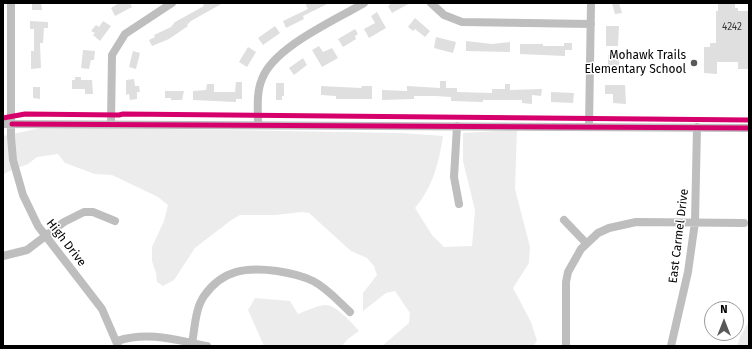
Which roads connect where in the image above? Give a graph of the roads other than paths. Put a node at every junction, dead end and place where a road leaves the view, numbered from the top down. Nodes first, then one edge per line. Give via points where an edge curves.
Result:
1 (12, 3) edge
2 (172, 3) edge
3 (364, 3) edge
4 (431, 3) edge
5 (591, 3) edge
6 (591, 24) junction
7 (7, 124) edge
8 (111, 124) junction
9 (258, 124) junction
10 (457, 126) junction
11 (589, 126) junction
12 (697, 128) junction
13 (749, 128) edge
14 (459, 204) dead end
15 (564, 220) dead end
16 (115, 221) dead end
17 (695, 222) junction
18 (744, 223) dead end
19 (45, 237) junction
20 (586, 243) junction
21 (3, 256) edge
22 (350, 312) dead end
23 (118, 343) edge
24 (192, 343) junction
25 (207, 346) edge
26 (566, 346) edge
27 (671, 346) edge

1 - 7 street, High Drive
2 - 8 street via 125,34 112,55
3 - 9 street via 291,46 268,65 259,91
4 - 6 street via 444,15 462,22
5 - 6 street
6 - 11 street
7 - 8 street
7 - 19 street, High Drive via 16,176 29,212
8 - 9 street
9 - 10 street
10 - 11 street
10 - 14 street via 454,177
11 - 12 street
12 - 13 street
12 - 17 street, East Carmel Drive
15 - 20 street
16 - 19 street via 93,212 84,212 64,222
17 - 18 street
17 - 20 street via 623,223 598,233
17 - 27 street, East Carmel Drive via 688,272
19 - 21 street via 27,250
19 - 23 street, High Drive via 102,309
20 - 26 street via 572,263 566,282
22 - 24 street via 322,286 298,274 245,269 230,273 204,296 198,308
23 - 24 street via 138,335
24 - 25 street

